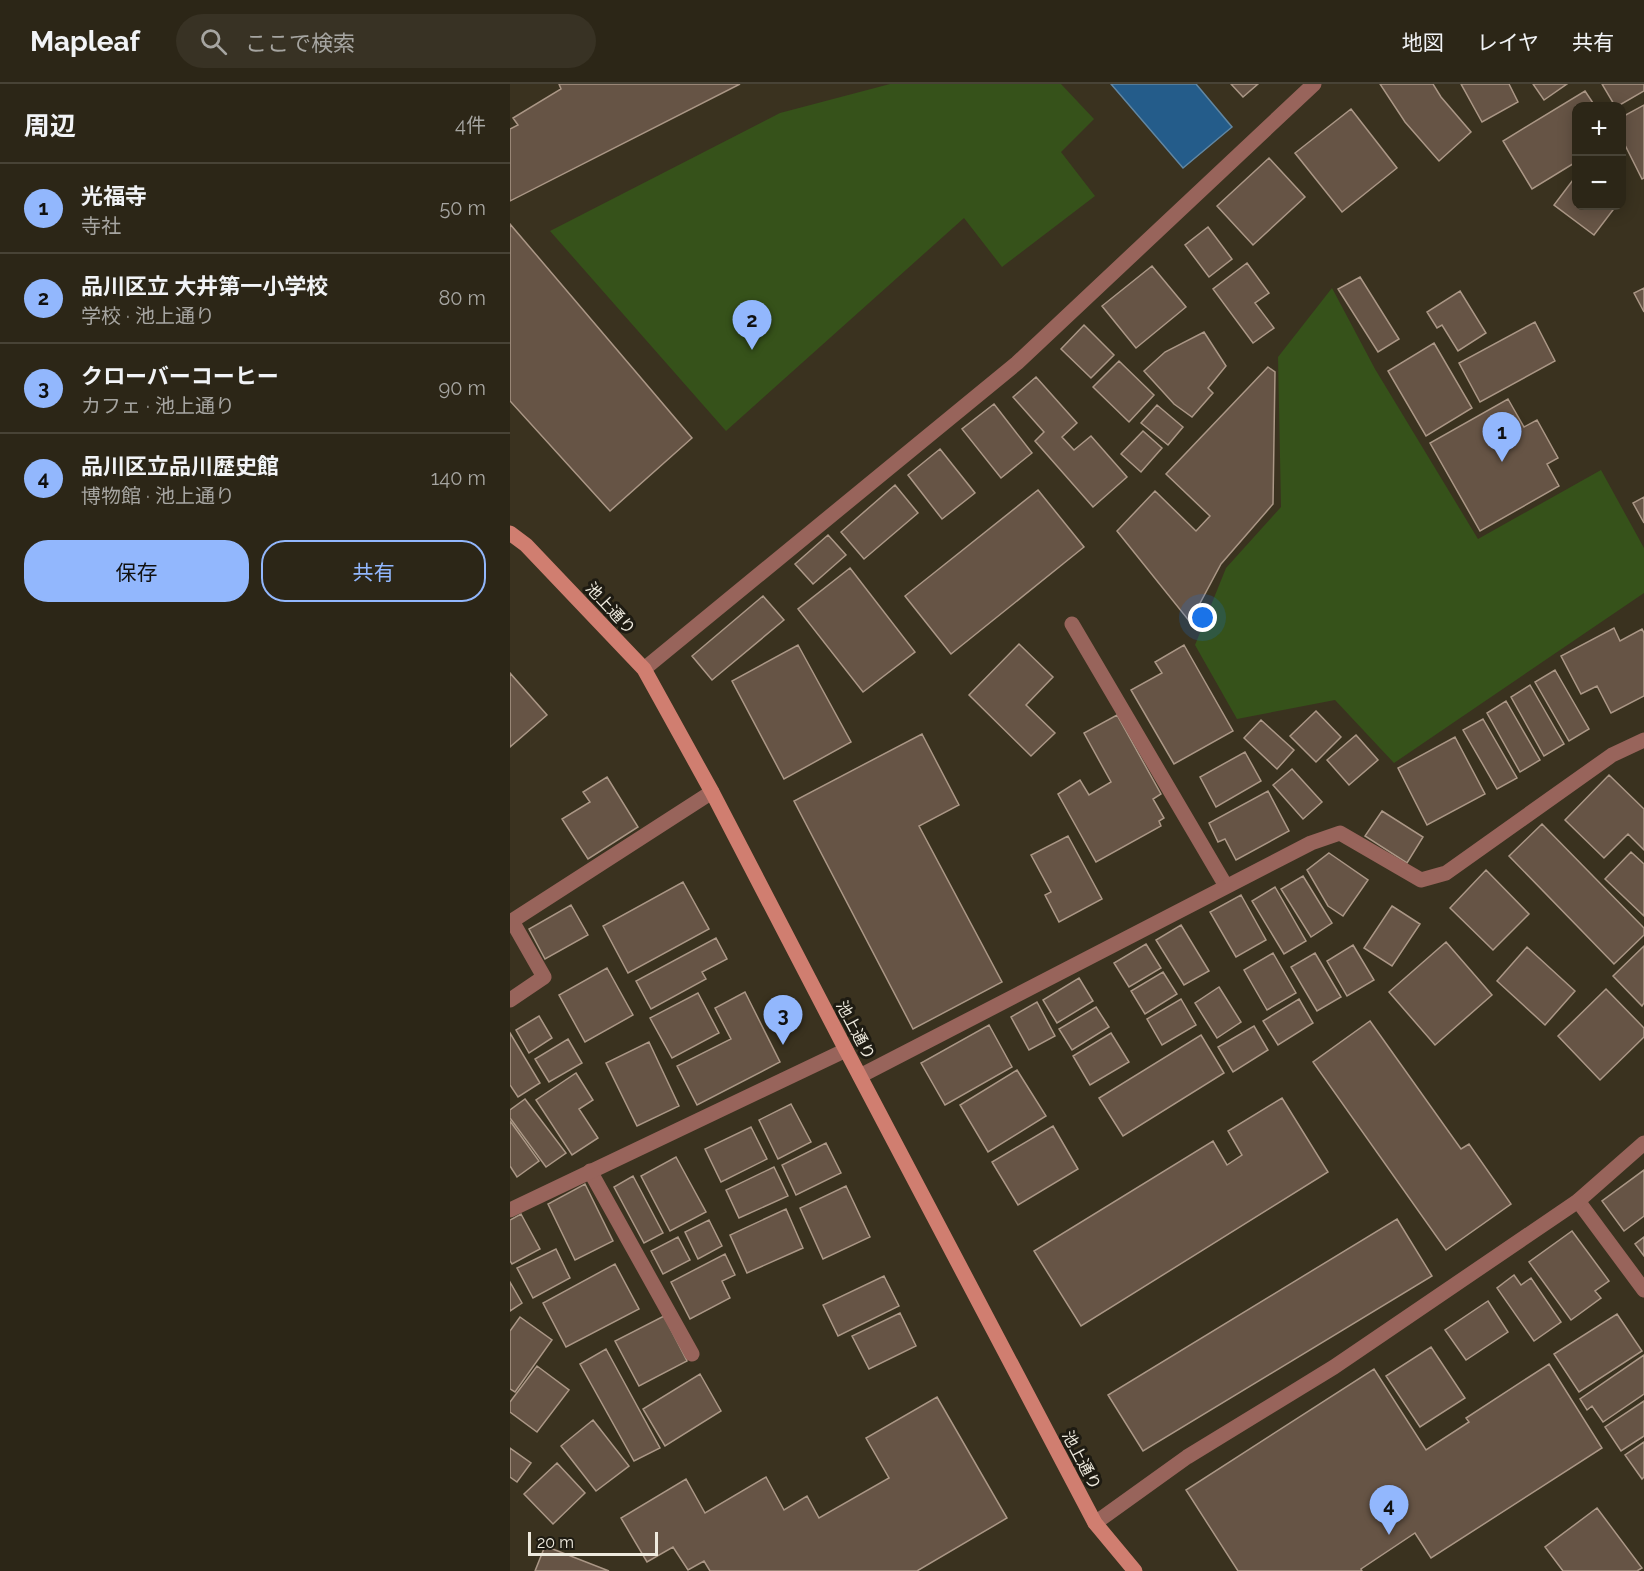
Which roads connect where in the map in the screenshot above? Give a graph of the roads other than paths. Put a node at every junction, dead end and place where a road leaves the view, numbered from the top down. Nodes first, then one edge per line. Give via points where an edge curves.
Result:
1 (1314, 84) edge
2 (510, 533) edge
3 (1072, 624) dead end
4 (644, 669) junction
5 (1644, 740) edge
6 (712, 792) junction
7 (1226, 886) junction
8 (510, 1000) edge
9 (846, 1050) junction
10 (860, 1076) junction
11 (1644, 1143) edge
12 (591, 1172) junction
13 (1578, 1201) junction
14 (510, 1210) edge
15 (1644, 1290) edge
16 (692, 1354) dead end
17 (1095, 1523) junction
18 (1135, 1571) edge

1 - 4 street via 1017,363
2 - 4 main road, 池上通り via 526,544
3 - 7 street
4 - 6 main road, 池上通り
5 - 7 street via 1612,755 1446,873 1422,880 1340,832
6 - 8 street via 512,921 544,977
6 - 9 main road, 池上通り
7 - 10 street
9 - 10 main road, 池上通り
9 - 12 street
10 - 17 main road, 池上通り
11 - 13 street
12 - 14 street
12 - 16 street
13 - 15 street
13 - 17 street via 1334,1367 1187,1457
17 - 18 main road, 池上通り

